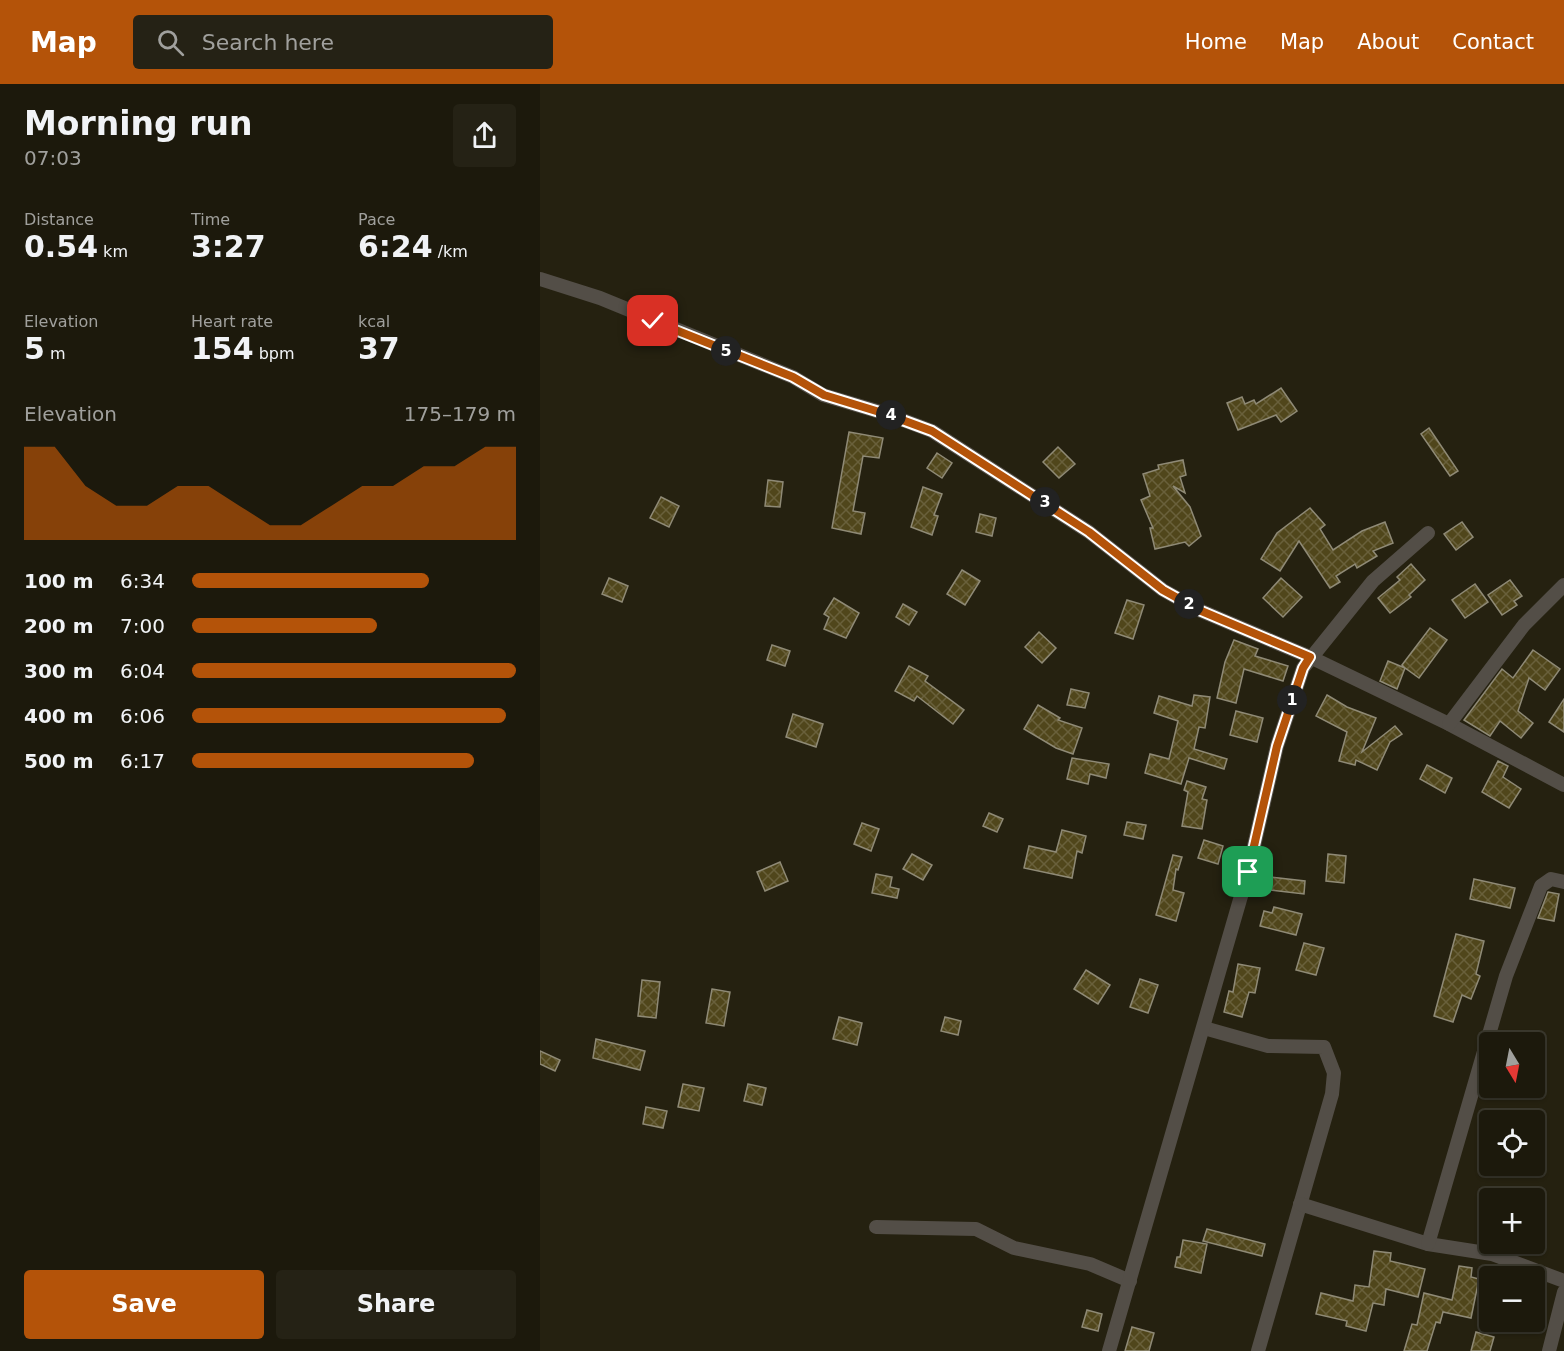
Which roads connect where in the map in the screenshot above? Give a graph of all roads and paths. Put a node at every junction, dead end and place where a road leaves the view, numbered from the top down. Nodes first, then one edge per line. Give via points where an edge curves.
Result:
1 (540, 279) edge
2 (1428, 533) dead end
3 (1564, 585) edge
4 (1310, 657) junction
5 (1449, 724) junction
6 (1564, 785) edge
7 (1564, 882) edge
8 (1204, 1028) junction
9 (1300, 1204) junction
10 (876, 1227) dead end
11 (1428, 1244) junction
12 (1130, 1281) junction
13 (1564, 1281) edge
14 (1564, 1292) edge
15 (1561, 1324) edge
16 (1262, 1350) edge
17 (1109, 1351) edge
18 (1549, 1351) edge

1 - 4 street via 600,298 793,377 824,395 932,431 1089,532 1163,590 1199,610
2 - 4 street via 1373,580
3 - 5 street via 1524,625
4 - 5 street
4 - 8 street via 1277,746 1248,872
5 - 6 street
7 - 11 street via 1551,879 1541,886 1506,976
8 - 9 street via 1268,1046 1324,1047 1334,1073 1332,1095
8 - 12 street
9 - 11 street
9 - 16 street
10 - 12 street via 976,1230 1014,1248 1090,1264
11 - 13 street via 1492,1254
12 - 17 street
14 - 15 street
15 - 18 street

